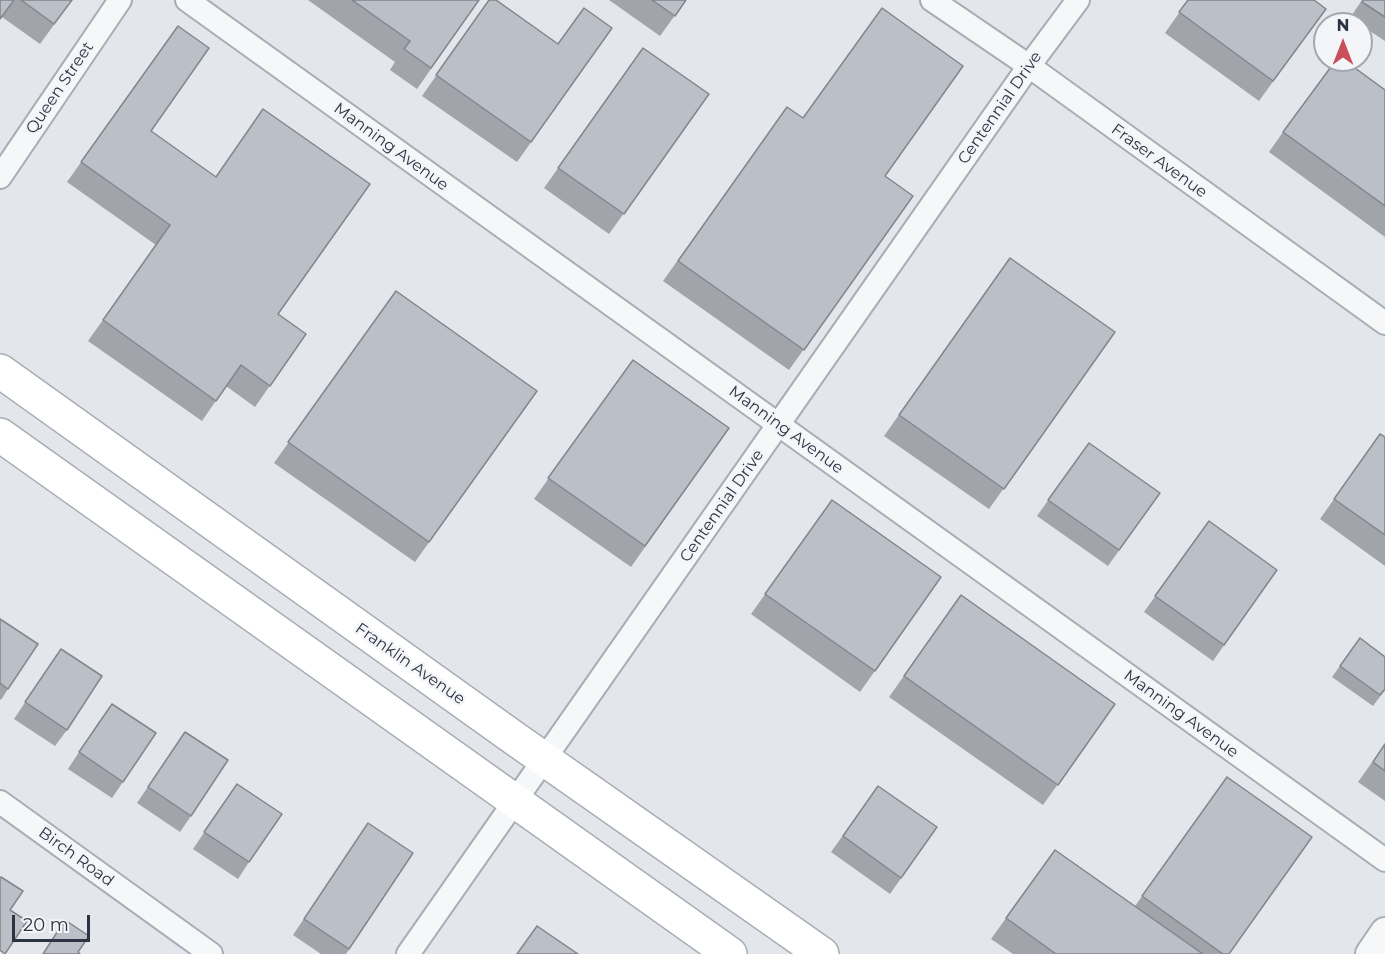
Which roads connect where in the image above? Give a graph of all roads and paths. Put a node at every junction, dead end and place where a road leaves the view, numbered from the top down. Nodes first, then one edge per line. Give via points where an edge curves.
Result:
1 (120, 0) edge
2 (187, 0) edge
3 (932, 0) edge
4 (1078, 0) edge
5 (1029, 66) junction
6 (0, 177) edge
7 (1385, 323) edge
8 (0, 371) edge
9 (778, 425) junction
10 (0, 435) edge
11 (545, 760) junction
12 (514, 801) junction
13 (0, 802) edge
14 (1385, 860) edge
15 (1385, 932) edge
16 (212, 954) edge
17 (408, 954) edge
18 (730, 954) edge
19 (822, 954) edge
20 (1370, 954) edge

1 - 6 street, Queen Street
2 - 9 street, Manning Avenue
3 - 5 street, Fraser Avenue
4 - 5 street, Centennial Drive
5 - 7 street, Fraser Avenue
5 - 9 street, Centennial Drive
8 - 11 main road, Franklin Avenue
9 - 11 street, Centennial Drive
9 - 14 street, Manning Avenue
10 - 12 main road
11 - 12 street, Centennial Drive
11 - 19 main road, Franklin Avenue
12 - 17 street, Centennial Drive
12 - 18 main road
13 - 16 street, Birch Road
15 - 20 street

